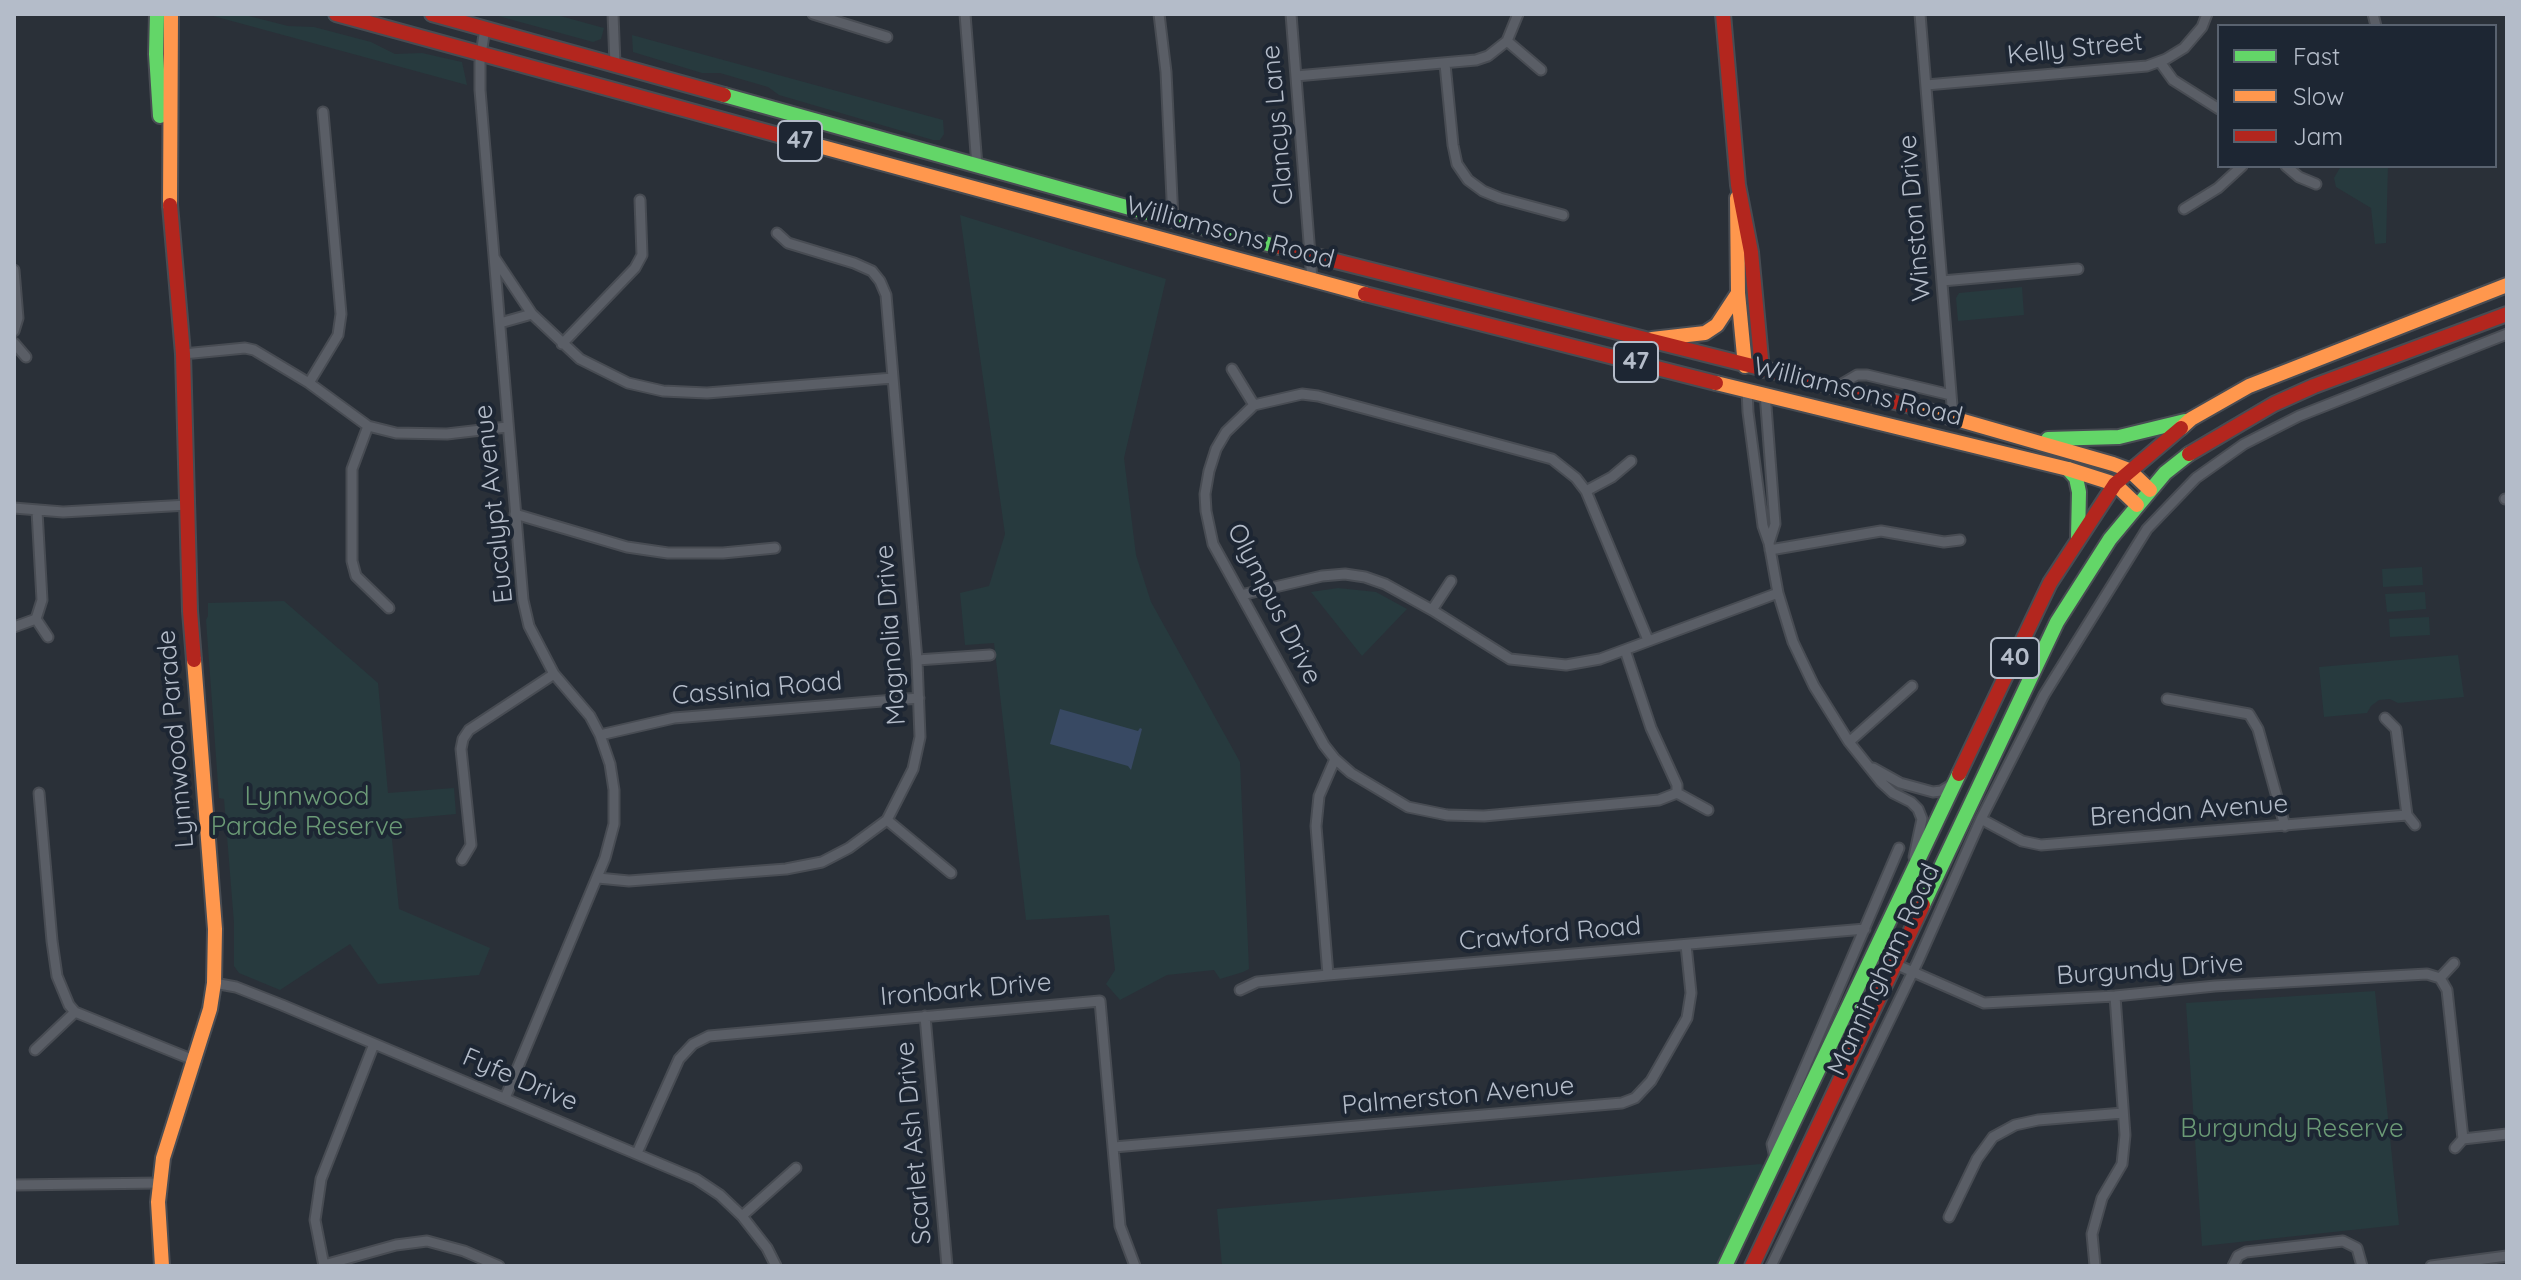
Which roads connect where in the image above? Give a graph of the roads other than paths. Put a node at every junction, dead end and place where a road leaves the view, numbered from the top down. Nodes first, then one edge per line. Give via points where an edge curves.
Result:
1 (157, 14) edge
2 (171, 14) edge
3 (336, 14) edge
4 (432, 14) edge
5 (613, 14) edge
6 (965, 14) edge
7 (1159, 14) edge
8 (1291, 14) edge
9 (1518, 14) edge
10 (1723, 14) edge
11 (1920, 14) edge
12 (2207, 14) edge
13 (818, 15) edge
14 (485, 28) junction
15 (887, 37) dead end
16 (1507, 41) junction
17 (481, 53) junction
18 (2160, 62) junction
19 (615, 64) junction
20 (1445, 64) junction
21 (1541, 70) dead end
22 (1296, 76) junction
23 (1926, 85) junction
24 (2217, 108) edge
25 (323, 112) dead end
26 (977, 166) junction
27 (2240, 168) edge
28 (2288, 168) edge
29 (2316, 184) dead end
30 (1738, 185) junction
31 (975, 189) junction
32 (170, 200) junction
33 (640, 200) dead end
34 (2184, 209) dead end
35 (1563, 215) dead end
36 (1173, 220) junction
37 (777, 233) dead end
38 (1310, 255) junction
39 (494, 257) junction
40 (2078, 269) dead end
41 (14, 270) edge
42 (1312, 280) junction
43 (1942, 281) junction
44 (2507, 285) edge
45 (1738, 293) junction
46 (532, 314) junction
47 (2507, 314) edge
48 (500, 323) junction
49 (14, 331) edge
50 (2507, 334) edge
51 (1645, 340) junction
52 (14, 343) edge
53 (562, 344) junction
54 (183, 354) junction
55 (26, 357) dead end
56 (1745, 366) junction
57 (1232, 369) dead end
58 (1762, 370) junction
59 (893, 378) junction
60 (309, 383) junction
61 (1835, 388) junction
62 (1747, 389) junction
63 (1765, 393) junction
64 (1951, 395) junction
65 (1254, 405) junction
66 (1953, 418) junction
67 (2191, 419) junction
68 (368, 426) junction
69 (507, 427) junction
70 (2027, 438) junction
71 (1631, 461) dead end
72 (2068, 469) junction
73 (2129, 470) junction
74 (2115, 484) junction
75 (2150, 490) junction
76 (1586, 491) junction
77 (188, 505) junction
78 (2137, 505) junction
79 (14, 508) edge
80 (37, 511) junction
81 (515, 514) junction
82 (2078, 538) junction
83 (1960, 540) dead end
84 (1769, 546) junction
85 (775, 548) dead end
86 (1451, 581) dead end
87 (1778, 593) junction
88 (1241, 595) junction
89 (389, 608) dead end
90 (1432, 610) junction
91 (36, 619) junction
92 (14, 627) edge
93 (48, 637) dead end
94 (1648, 640) junction
95 (1625, 650) junction
96 (990, 655) dead end
97 (917, 660) junction
98 (2035, 670) junction
99 (554, 674) junction
100 (1912, 686) dead end
101 (2044, 695) junction
102 (919, 698) junction
103 (2167, 699) dead end
104 (2020, 701) junction
105 (2385, 718) dead end
106 (600, 735) junction
107 (1849, 742) junction
108 (1335, 759) junction
109 (1870, 767) junction
110 (1956, 781) junction
111 (39, 793) dead end
112 (1677, 793) junction
113 (1708, 810) dead end
114 (2407, 815) junction
115 (1938, 819) junction
116 (1981, 819) junction
117 (887, 820) junction
118 (2415, 825) dead end
119 (2285, 826) junction
120 (1959, 830) junction
121 (1899, 848) dead end
122 (462, 860) dead end
123 (951, 873) dead end
124 (598, 878) junction
125 (1908, 881) junction
126 (1897, 906) junction
127 (1873, 911) junction
128 (1865, 929) junction
129 (1686, 945) junction
130 (1878, 946) junction
131 (2454, 963) dead end
132 (1895, 964) junction
133 (1912, 972) junction
134 (1328, 975) junction
135 (2440, 978) junction
136 (214, 983) junction
137 (1240, 990) dead end
138 (2115, 996) junction
139 (75, 1012) junction
140 (925, 1016) junction
141 (374, 1044) junction
142 (35, 1050) dead end
143 (196, 1061) junction
144 (505, 1098) junction
145 (2123, 1113) junction
146 (2507, 1134) edge
147 (2463, 1139) junction
148 (1114, 1147) junction
149 (2455, 1148) dead end
150 (637, 1153) junction
151 (1775, 1161) junction
152 (796, 1168) dead end
153 (160, 1183) junction
154 (14, 1185) edge
155 (742, 1216) junction
156 (1949, 1217) dead end
157 (2507, 1256) edge
158 (2234, 1263) edge
159 (162, 1266) edge
160 (324, 1266) edge
161 (499, 1266) edge
162 (776, 1266) edge
163 (947, 1266) edge
164 (1135, 1266) edge
165 (1725, 1266) edge
166 (1752, 1266) edge
167 (1771, 1266) edge
168 (2095, 1266) edge
169 (2362, 1266) edge
170 (2431, 1266) edge

1 - 32 main road, Lynnwood Parade
2 - 32 main road, Lynnwood Parade
3 - 17 main road, Williamsons Road / 47
4 - 14 main road, Williamsons Road / 47
5 - 19 street
6 - 26 street
7 - 36 street
8 - 22 street, Clancys Lane
9 - 16 street
10 - 30 main road
11 - 23 street, Winston Drive
12 - 18 street, Kelly Street via 2194,38
13 - 15 street
14 - 17 street, Eucalypt Avenue
14 - 19 main road, Williamsons Road / 47
16 - 20 street via 1488,56
16 - 21 street
17 - 31 main road, Williamsons Road / 47
17 - 39 street, Eucalypt Avenue
18 - 23 street, Kelly Street
18 - 24 street via 2173,80
19 - 26 main road, Williamsons Road / 47
20 - 22 street
20 - 35 street via 1453,145 1468,180 1500,198
22 - 38 street, Clancys Lane
23 - 43 street, Winston Drive
25 - 60 street via 341,314 338,335
26 - 31 main road
26 - 36 main road, Williamsons Road / 47
27 - 34 street
28 - 29 street
30 - 45 main road
30 - 58 main road via 1751,252
31 - 42 main road, Williamsons Road / 47
32 - 54 main road, Lynnwood Parade
33 - 53 street via 642,255 635,268
36 - 38 main road, Williamsons Road / 47
37 - 59 street, Magnolia Drive via 788,243 872,271 880,281 886,295
38 - 42 street, Clancys Lane
38 - 51 main road, Williamsons Road / 47
39 - 46 street
39 - 48 street, Eucalypt Avenue
40 - 43 street
41 - 49 street
42 - 62 main road, Williamsons Road / 47
43 - 64 street, Winston Drive
44 - 67 main road, 40 via 2252,384
45 - 51 main road via 1717,325 1705,333
45 - 56 main road
46 - 48 street
46 - 53 street
47 - 75 main road, Manningham Road / 40 via 2274,404 2181,459
48 - 69 street, Eucalypt Avenue
50 - 101 street via 2299,416 2244,444 2196,478 2147,529
51 - 56 main road, Williamsons Road / 47
52 - 55 street
53 - 59 street via 628,383 674,393
54 - 60 street via 245,348
54 - 77 main road, Lynnwood Parade
56 - 58 main road, Williamsons Road / 47
56 - 62 main road
57 - 65 street
58 - 61 main road, Williamsons Road / 47
58 - 63 main road
59 - 97 street, Magnolia Drive
60 - 68 street
61 - 64 street, Williamsons Road via 1867,375
61 - 66 main road, Williamsons Road / 47
62 - 63 main road, Williamsons Road / 47
62 - 84 street
63 - 72 main road, Williamsons Road / 47
63 - 84 street via 1775,524
64 - 66 street, Winston Drive
65 - 76 street via 1302,394 1332,400 1552,459
65 - 88 street, Olympus Drive via 1216,449 1205,494 1213,544
66 - 70 main road, Williamsons Road / 47
67 - 70 main road via 2119,437
67 - 73 main road, Manningham Road / 40
68 - 69 street via 396,433 447,434
68 - 89 street via 352,469 352,561 356,576
69 - 81 street, Eucalypt Avenue
70 - 73 main road, Williamsons Road / 47
71 - 76 street
72 - 74 main road, Williamsons Road / 47
72 - 82 main road via 2079,492
73 - 74 main road, Manningham Road / 40
73 - 75 main road, 47
74 - 78 main road, 47
74 - 82 main road, Manningham Road / 40
75 - 78 main road, Manningham Road / 40
76 - 94 street
77 - 80 street
77 - 136 main road, Lynnwood Parade
78 - 98 main road, Manningham Road / 40 via 2073,595
79 - 80 street
80 - 91 street via 42,600
81 - 85 street via 627,547 668,553
81 - 99 street, Eucalypt Avenue via 529,626
82 - 110 main road, Manningham Road / 40 via 2050,583
83 - 84 street via 1881,531
84 - 87 street
86 - 90 street
87 - 94 street
87 - 107 street via 1802,663
88 - 90 street via 1345,574 1385,584
88 - 108 street, Olympus Drive
90 - 95 street via 1498,653 1525,662 1582,664
91 - 92 street
91 - 93 street
94 - 95 street
95 - 112 street
96 - 97 street
97 - 102 street, Magnolia Drive
98 - 101 street
98 - 104 main road, Manningham Road / 40
99 - 106 street, Eucalypt Avenue
99 - 122 street via 463,739 471,845
100 - 107 street
101 - 104 street
101 - 116 street, Manningham Road
102 - 106 street, Cassinia Road via 674,718
102 - 117 street, Magnolia Drive via 920,737 913,769
103 - 119 street via 2249,714
104 - 120 main road, Manningham Road / 40
105 - 114 street via 2396,729
106 - 124 street, Eucalypt Avenue via 610,764 614,806
107 - 109 street
108 - 112 street, Olympus Drive via 1388,797 1447,815 1659,800
108 - 134 street via 1319,796 1316,826
109 - 110 street via 1933,792
109 - 125 street via 1893,793 1918,809 1922,819
110 - 115 main road, Manningham Road / 40
111 - 139 street via 57,976
112 - 113 street
114 - 118 street
114 - 119 street, Brendan Avenue
115 - 120 main road
115 - 125 main road, Manningham Road / 40
116 - 119 street, Brendan Avenue via 2041,845
116 - 133 street, Manningham Road
117 - 123 street
117 - 124 street, Magnolia Drive via 849,848 808,866 629,881
120 - 132 main road, Manningham Road / 40
121 - 127 street, Manningham Road
124 - 144 street, Eucalypt Avenue
125 - 126 main road, Manningham Road / 40
126 - 127 street, Manningham Road
126 - 130 main road, Manningham Road / 40
127 - 128 street, Manningham Road
128 - 129 street, Crawford Road
128 - 151 street, Manningham Road via 1772,1144
129 - 134 street, Crawford Road
129 - 148 street, Palmerston Avenue via 1691,993 1687,1018 1651,1081 1622,1103
130 - 132 street, Burgundy Drive
130 - 151 main road, Manningham Road / 40
131 - 135 street
132 - 133 street, Burgundy Drive
132 - 166 main road, Manningham Road / 40
133 - 138 street, Burgundy Drive via 1984,1003
133 - 167 street, Manningham Road
134 - 137 street, Crawford Road via 1257,982
135 - 138 street, Burgundy Drive via 2412,974
135 - 147 street via 2447,990
136 - 141 street, Fyfe Drive via 242,989
136 - 143 main road, Lynnwood Parade
138 - 145 street
139 - 142 street
139 - 143 street
140 - 148 street, Ironbark Drive via 1100,1001
140 - 150 street, Ironbark Drive via 701,1039 685,1050 672,1070
140 - 163 street, Scarlet Ash Drive
141 - 144 street, Fyfe Drive
141 - 160 street via 321,1179 315,1220
143 - 153 main road, Lynnwood Parade via 171,1128
144 - 150 street, Fyfe Drive
145 - 156 street via 2038,1120 1993,1137
145 - 168 street via 2122,1164 2102,1198 2092,1234
146 - 147 street
147 - 149 street
148 - 164 street, Ironbark Drive via 1120,1226
150 - 155 street, Fyfe Drive via 696,1179
151 - 165 main road, Manningham Road / 40
152 - 155 street
153 - 154 street
153 - 159 main road, Lynnwood Parade
155 - 162 street, Fyfe Drive
157 - 170 street
158 - 169 street via 2246,1252 2343,1241 2357,1248
160 - 161 street via 427,1241

